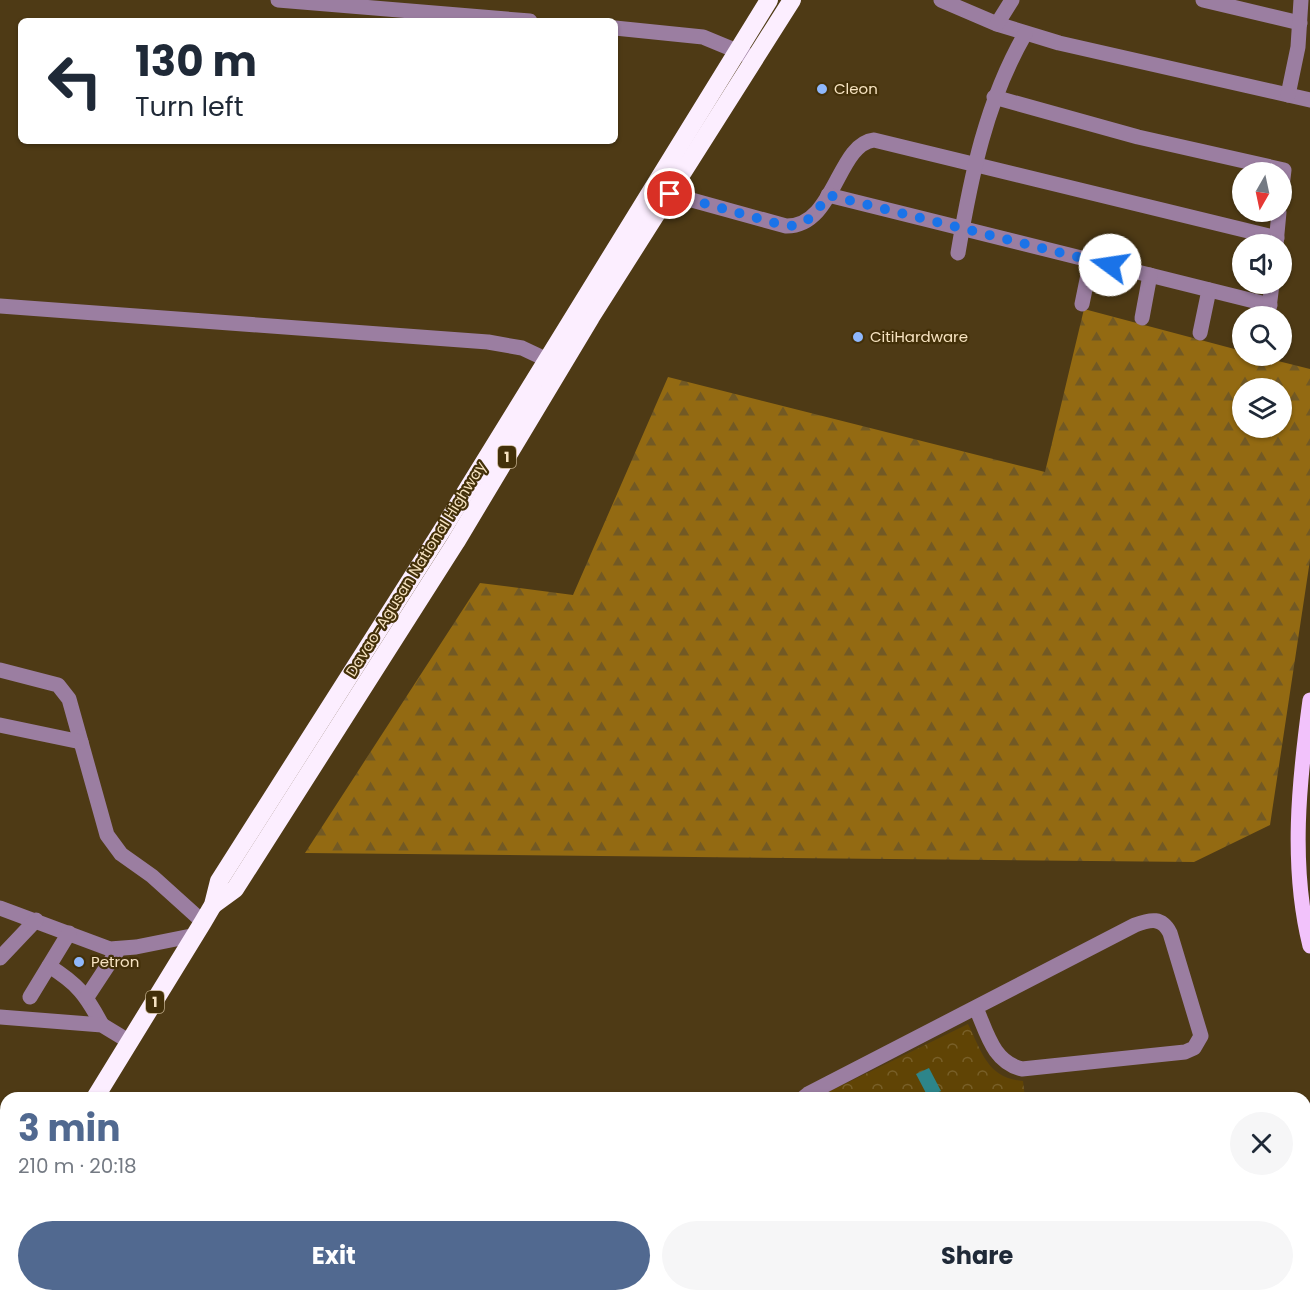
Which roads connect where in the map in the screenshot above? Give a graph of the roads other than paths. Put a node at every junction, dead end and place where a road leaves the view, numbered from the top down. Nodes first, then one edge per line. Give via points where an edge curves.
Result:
1 (278, 0) edge
2 (769, 0) edge
3 (792, 0) edge
4 (941, 0) edge
5 (1012, 0) edge
6 (1203, 0) edge
7 (1301, 0) edge
8 (494, 18) edge
9 (1300, 23) junction
10 (997, 24) junction
11 (618, 28) edge
12 (1025, 34) junction
13 (746, 54) junction
14 (1288, 95) junction
15 (994, 97) junction
16 (1310, 100) edge
17 (1249, 162) edge
18 (976, 163) junction
19 (670, 194) junction
20 (828, 195) junction
21 (963, 228) junction
22 (1249, 234) edge
23 (958, 253) dead end
24 (1091, 260) junction
25 (1150, 275) junction
26 (1209, 290) junction
27 (1082, 304) dead end
28 (0, 306) edge
29 (1255, 306) edge
30 (1142, 318) dead end
31 (1200, 333) dead end
32 (554, 363) junction
33 (0, 670) edge
34 (1310, 700) edge
35 (0, 725) edge
36 (81, 742) junction
37 (1307, 753) edge
38 (1305, 804) edge
39 (0, 908) edge
40 (36, 920) junction
41 (200, 929) junction
42 (69, 933) junction
43 (1310, 946) edge
44 (118, 950) junction
45 (0, 958) edge
46 (49, 966) junction
47 (87, 997) junction
48 (30, 998) dead end
49 (976, 1008) junction
50 (0, 1017) edge
51 (102, 1025) junction
52 (130, 1041) junction
53 (98, 1092) edge
54 (815, 1092) edge

1 - 8 street
2 - 13 highway, Davao-Agusan National Highway / 1
3 - 13 highway, Davao-Agusan National Highway / 1
4 - 10 street
5 - 10 street
6 - 9 street
7 - 9 street
9 - 14 street
10 - 12 street
11 - 13 street via 703,37
12 - 14 street
12 - 15 street
13 - 19 highway, Davao-Agusan National Highway / 1
13 - 32 highway, Davao-Agusan National Highway / 1
14 - 16 street
15 - 17 street via 1138,137
15 - 18 street
18 - 20 street via 886,141 867,141 856,151
18 - 21 street
18 - 22 street
19 - 20 street via 786,226 798,226 811,218
19 - 32 highway, Davao-Agusan National Highway / 1
20 - 21 street
21 - 23 street
21 - 24 street
24 - 25 street
24 - 27 street
25 - 26 street
25 - 30 street
26 - 29 street
26 - 31 street
28 - 32 street via 488,342 522,348
32 - 41 highway, Davao-Agusan National Highway / 1 via 448,537 219,881 213,905
33 - 36 street via 58,686 69,699
34 - 37 main road
35 - 36 street
36 - 41 street via 112,843 152,876
37 - 38 main road
38 - 43 main road via 1301,895
39 - 40 street
40 - 42 street
40 - 45 street
41 - 44 street
41 - 52 highway, Davao-Agusan National Highway / 1
42 - 44 street via 103,948
42 - 46 street
44 - 47 street
46 - 47 street via 70,979
46 - 48 street
47 - 51 street
49 - 49 street via 1136,925 1157,920 1170,933 1200,1036 1194,1048 1185,1052 1022,1069 1000,1059
49 - 54 street
50 - 51 street
51 - 52 street
52 - 53 highway, Davao-Agusan National Highway / 1

